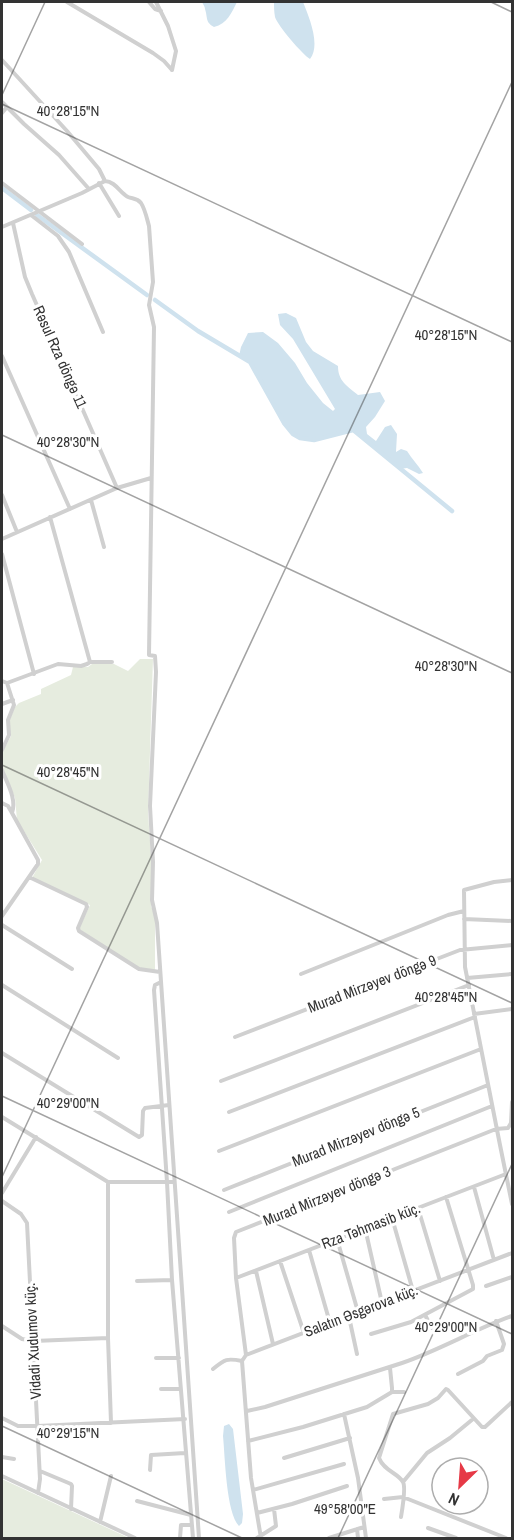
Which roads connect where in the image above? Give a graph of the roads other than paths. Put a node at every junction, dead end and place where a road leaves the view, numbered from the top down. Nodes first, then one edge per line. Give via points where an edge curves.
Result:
1 (68, 2) edge
2 (149, 2) edge
3 (156, 2) edge
4 (161, 11) junction
5 (2, 60) edge
6 (2, 102) edge
7 (7, 107) junction
8 (2, 113) edge
9 (105, 181) junction
10 (2, 183) edge
11 (99, 183) junction
12 (89, 189) junction
13 (39, 211) junction
14 (31, 215) junction
15 (119, 216) dead end
16 (13, 223) junction
17 (2, 227) edge
18 (82, 243) dead end
19 (103, 332) dead end
20 (2, 356) edge
21 (151, 478) junction
22 (117, 488) junction
23 (2, 495) edge
24 (91, 500) junction
25 (70, 509) junction
26 (50, 517) junction
27 (17, 532) junction
28 (2, 539) edge
29 (104, 547) dead end
30 (2, 554) edge
31 (90, 662) junction
32 (112, 662) dead end
33 (34, 674) junction
34 (2, 681) edge
35 (7, 682) junction
36 (13, 700) junction
37 (2, 704) edge
38 (2, 750) edge
39 (2, 770) edge
40 (2, 803) edge
41 (12, 813) junction
42 (28, 877) junction
43 (513, 880) edge
44 (464, 911) junction
45 (2, 916) edge
46 (464, 919) junction
47 (513, 921) edge
48 (2, 925) edge
49 (513, 945) edge
50 (464, 949) junction
51 (72, 969) dead end
52 (160, 972) junction
53 (301, 974) dead end
54 (513, 974) edge
55 (467, 978) junction
56 (161, 982) junction
57 (2, 985) edge
58 (469, 985) junction
59 (513, 1009) edge
60 (474, 1015) junction
61 (235, 1037) dead end
62 (481, 1049) junction
63 (2, 1053) edge
64 (167, 1055) junction
65 (158, 1056) junction
66 (118, 1058) dead end
67 (221, 1081) dead end
68 (488, 1085) junction
69 (513, 1102) edge
70 (169, 1105) junction
71 (492, 1106) junction
72 (161, 1107) junction
73 (229, 1113) dead end
74 (2, 1117) edge
75 (496, 1129) junction
76 (36, 1137) junction
77 (219, 1151) dead end
78 (506, 1174) junction
79 (108, 1182) junction
80 (167, 1182) junction
81 (174, 1182) junction
82 (474, 1187) junction
83 (224, 1190) dead end
84 (511, 1192) edge
85 (2, 1193) edge
86 (446, 1197) junction
87 (2, 1201) edge
88 (513, 1204) edge
89 (418, 1208) junction
90 (229, 1212) dead end
91 (392, 1218) junction
92 (364, 1228) junction
93 (337, 1239) junction
94 (309, 1250) junction
95 (513, 1253) edge
96 (494, 1260) junction
97 (280, 1262) junction
98 (468, 1270) junction
99 (256, 1271) junction
100 (513, 1277) edge
101 (236, 1278) junction
102 (172, 1280) junction
103 (137, 1281) dead end
104 (440, 1281) junction
105 (486, 1286) dead end
106 (413, 1291) junction
107 (382, 1303) junction
108 (358, 1312) junction
109 (425, 1315) junction
110 (513, 1316) edge
111 (349, 1317) junction
112 (175, 1320) junction
113 (184, 1320) junction
114 (496, 1321) junction
115 (330, 1323) junction
116 (2, 1326) edge
117 (432, 1328) dead end
118 (304, 1333) junction
119 (371, 1334) dead end
120 (108, 1338) junction
121 (34, 1341) junction
122 (273, 1344) junction
123 (357, 1354) dead end
124 (246, 1355) junction
125 (156, 1358) dead end
126 (179, 1358) junction
127 (242, 1360) junction
128 (390, 1368) junction
129 (213, 1369) dead end
130 (458, 1374) dead end
131 (161, 1389) dead end
132 (181, 1389) junction
133 (392, 1392) junction
134 (404, 1392) dead end
135 (513, 1402) edge
136 (247, 1411) junction
137 (345, 1414) junction
138 (2, 1418) edge
139 (183, 1419) junction
140 (191, 1419) junction
141 (473, 1419) junction
142 (111, 1423) junction
143 (38, 1426) junction
144 (350, 1438) junction
145 (249, 1441) junction
146 (185, 1453) junction
147 (2, 1457) edge
148 (284, 1458) dead end
149 (14, 1459) dead end
150 (344, 1464) dead end
151 (150, 1470) dead end
152 (39, 1471) junction
153 (2, 1476) edge
154 (111, 1476) dead end
155 (403, 1482) junction
156 (346, 1485) dead end
157 (253, 1490) junction
158 (38, 1493) junction
159 (403, 1497) junction
160 (384, 1499) dead end
161 (137, 1501) dead end
162 (71, 1509) junction
163 (274, 1509) junction
164 (256, 1513) junction
165 (191, 1515) junction
166 (401, 1517) dead end
167 (100, 1522) junction
168 (192, 1525) junction
169 (364, 1527) junction
170 (428, 1528) dead end
171 (357, 1529) junction
172 (259, 1538) edge
173 (135, 1539) edge
174 (180, 1539) edge
175 (193, 1539) edge
176 (199, 1539) edge
177 (329, 1539) edge
178 (358, 1539) edge
179 (366, 1539) edge
180 (456, 1539) edge
181 (506, 1539) edge

1 - 4 street via 153,53 172,70 176,51
2 - 4 street
3 - 4 street
5 - 9 street via 67,131
6 - 7 street
7 - 8 street
7 - 12 street
9 - 11 street
9 - 21 street via 140,203 149,226 153,282 149,305 154,327
10 - 13 street
11 - 12 street
11 - 15 street
12 - 13 street
13 - 14 street
13 - 18 street
14 - 16 street
14 - 19 street via 63,241
16 - 17 street
16 - 22 street, Rəsul Rza döngə 11 via 25,277
20 - 25 street
21 - 22 street
21 - 52 street via 149,655 155,656 156,672 150,806 152,900
22 - 24 street
23 - 27 street
24 - 25 street
24 - 29 street
25 - 26 street
26 - 27 street
26 - 31 street
27 - 28 street
30 - 33 street
31 - 32 street
31 - 33 street via 81,666 58,664
33 - 35 street
34 - 35 street
35 - 36 street
36 - 37 street
36 - 38 street via 9,735
39 - 41 street via 13,798
40 - 41 street
41 - 42 street via 38,860
42 - 45 street
42 - 52 street via 86,904 79,931 137,968
43 - 44 street via 464,890
44 - 46 street
44 - 53 street
46 - 47 street
46 - 50 street
48 - 51 street
49 - 50 street, Murad Mirzəyev döngə 9
50 - 55 street
50 - 61 street, Murad Mirzəyev döngə 9
52 - 56 street
54 - 55 street
55 - 58 street
56 - 64 street
56 - 65 street via 154,990
57 - 66 street
58 - 60 street
58 - 67 street
59 - 60 street
60 - 62 street
60 - 73 street
62 - 68 street
62 - 77 street
63 - 72 street via 135,1136 142,1135 145,1108
64 - 65 street
64 - 70 street
65 - 72 street
68 - 71 street
68 - 83 street, Murad Mirzəyev döngə 5
69 - 75 street, Murad Mirzəyev döngə 3 via 510,1126
70 - 72 street
70 - 81 street
71 - 75 street
71 - 90 street
72 - 80 street
74 - 76 street
75 - 78 street
75 - 101 street, Murad Mirzəyev döngə 3 via 236,1233
76 - 79 street
76 - 85 street
78 - 82 street, Rza Təhmasib küç.
78 - 84 street
79 - 80 street
79 - 120 street
80 - 81 street
80 - 102 street
81 - 113 street
82 - 86 street, Rza Təhmasib küç.
82 - 96 street
84 - 88 street
86 - 89 street, Rza Təhmasib küç.
86 - 98 street
87 - 121 street, Vidadi Xudumov küç. via 27,1223
89 - 91 street, Rza Təhmasib küç.
89 - 104 street
91 - 92 street, Rza Təhmasib küç.
91 - 106 street
92 - 93 street, Rza Təhmasib küç.
92 - 107 street
93 - 94 street, Rza Təhmasib küç.
93 - 108 street
94 - 97 street, Rza Təhmasib küç.
94 - 115 street
95 - 96 street, Salatın Əsgərova küç.
96 - 98 street, Salatın Əsgərova küç.
97 - 99 street, Rza Təhmasib küç.
97 - 118 street
98 - 104 street, Salatın Əsgərova küç.
98 - 109 street via 473,1289
99 - 101 street, Rza Təhmasib küç.
99 - 122 street
100 - 105 street
101 - 124 street, Murad Mirzəyev döngə 3
102 - 103 street
102 - 112 street
104 - 106 street, Salatın Əsgərova küç.
106 - 107 street, Salatın Əsgərova küç.
107 - 108 street, Salatın Əsgərova küç.
108 - 111 street, Salatın Əsgərova küç.
109 - 117 street
109 - 119 street
110 - 114 street
111 - 115 street, Salatın Əsgərova küç.
111 - 123 street
112 - 113 street
112 - 126 street
113 - 140 street
114 - 128 street
114 - 130 street via 504,1344 502,1350
115 - 118 street, Salatın Əsgərova küç.
116 - 121 street via 22,1339
118 - 122 street, Salatın Əsgərova küç.
120 - 121 street
120 - 142 street
121 - 143 street, Vidadi Xudumov küç.
122 - 124 street, Salatın Əsgərova küç.
124 - 127 street, Salatın Əsgərova küç.
125 - 126 street
126 - 132 street
127 - 129 street via 231,1358
127 - 136 street
128 - 133 street
128 - 136 street
131 - 132 street
132 - 139 street
133 - 134 street
133 - 137 street
135 - 141 street via 485,1427
136 - 145 street
137 - 144 street
137 - 145 street
138 - 143 street via 18,1426
139 - 140 street
139 - 142 street
139 - 146 street
140 - 176 street
141 - 155 street via 427,1453
141 - 155 street via 446,1389 428,1404 393,1414 379,1458
142 - 143 street
143 - 152 street, Vidadi Xudumov küç.
144 - 148 street
144 - 169 street
145 - 157 street
146 - 151 street via 153,1454
146 - 165 street
147 - 149 street
150 - 157 street
152 - 158 street, Vidadi Xudumov küç.
152 - 162 street via 71,1484
153 - 158 street
154 - 167 street
155 - 159 street
156 - 163 street
157 - 164 street
158 - 162 street
159 - 160 street
159 - 166 street
159 - 181 street
161 - 165 street
162 - 167 street
163 - 164 street
163 - 172 street via 276,1526
164 - 172 street
165 - 168 street
167 - 173 street
168 - 174 street via 181,1525
168 - 175 street
169 - 171 street
169 - 179 street
170 - 180 street
171 - 177 street
171 - 178 street

